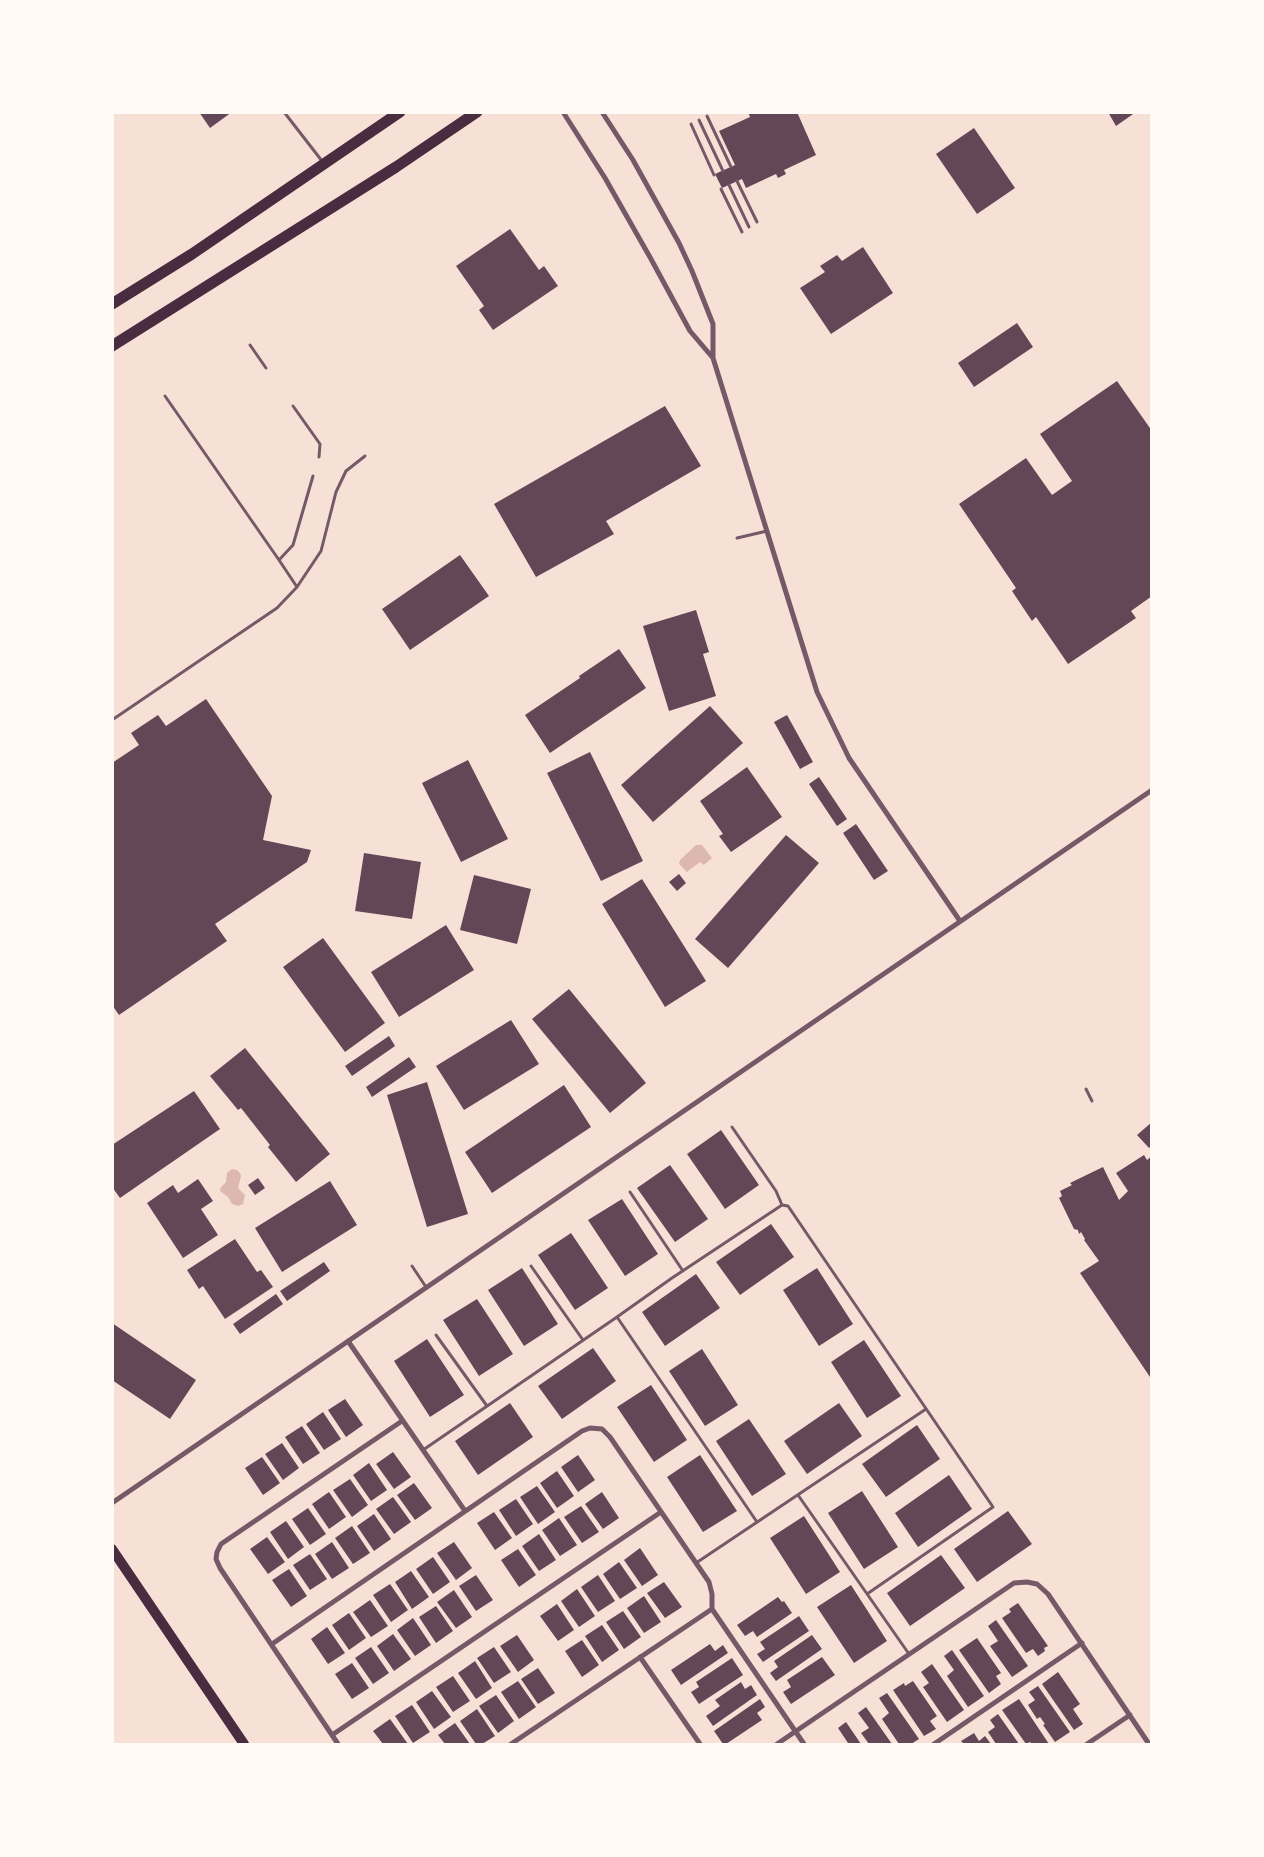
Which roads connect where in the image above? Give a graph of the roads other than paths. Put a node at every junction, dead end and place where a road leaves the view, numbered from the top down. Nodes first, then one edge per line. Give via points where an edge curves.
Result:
1 (284, 112) edge
2 (400, 112) edge
3 (477, 112) edge
4 (563, 112) edge
5 (602, 112) edge
6 (707, 116) dead end
7 (699, 120) dead end
8 (691, 124) dead end
9 (325, 165) junction
10 (731, 167) dead end
11 (723, 171) dead end
12 (714, 175) dead end
13 (737, 181) dead end
14 (729, 185) dead end
15 (721, 189) dead end
16 (757, 222) dead end
17 (749, 227) dead end
18 (742, 232) dead end
19 (112, 304) edge
20 (250, 345) dead end
21 (112, 346) edge
22 (713, 358) junction
23 (266, 368) dead end
24 (165, 396) dead end
25 (293, 406) dead end
26 (365, 456) dead end
27 (319, 457) dead end
28 (313, 476) dead end
29 (767, 531) junction
30 (737, 538) dead end
31 (279, 560) junction
32 (296, 587) junction
33 (112, 720) edge
34 (1152, 790) edge
35 (960, 921) junction
36 (1086, 1089) dead end
37 (1092, 1100) dead end
38 (732, 1127) dead end
39 (630, 1192) dead end
40 (782, 1205) junction
41 (412, 1266) dead end
42 (531, 1266) dead end
43 (683, 1271) junction
44 (426, 1287) junction
45 (617, 1317) junction
46 (436, 1334) dead end
47 (583, 1340) junction
48 (348, 1341) junction
49 (487, 1406) junction
50 (926, 1409) junction
51 (402, 1421) junction
52 (422, 1450) junction
53 (798, 1494) junction
54 (112, 1503) edge
55 (465, 1512) junction
56 (660, 1512) junction
57 (757, 1522) junction
58 (112, 1549) edge
59 (695, 1563) junction
60 (867, 1594) junction
61 (712, 1609) junction
62 (1082, 1643) junction
63 (272, 1644) junction
64 (909, 1655) junction
65 (640, 1657) junction
66 (1130, 1715) junction
67 (796, 1732) junction
68 (332, 1736) junction
69 (244, 1744) edge
70 (338, 1744) edge
71 (511, 1744) edge
72 (700, 1744) edge
73 (777, 1744) edge
74 (804, 1744) edge
75 (934, 1744) edge
76 (1087, 1744) edge
77 (1149, 1744) edge

1 - 9 lane
2 - 9 main road
3 - 21 main road via 396,167
4 - 22 street via 605,178 690,331
5 - 22 street via 679,242 713,324
6 - 10 lane
7 - 11 lane
8 - 12 lane
9 - 19 main road
13 - 16 lane
14 - 17 lane
15 - 18 lane
20 - 23 lane
22 - 29 street
24 - 31 lane
25 - 27 lane via 320,444
26 - 32 lane via 346,471 336,492 321,551
28 - 31 lane via 293,545
29 - 30 lane
29 - 35 street via 817,692 849,758
31 - 32 lane
32 - 33 lane via 277,608
34 - 35 street
35 - 44 street
36 - 37 lane
38 - 40 lane via 776,1191
39 - 43 lane
40 - 43 lane
40 - 50 lane via 788,1206
41 - 44 lane
42 - 47 lane
43 - 45 lane
44 - 48 street
45 - 47 lane
45 - 57 lane
46 - 49 lane
47 - 49 lane
48 - 51 street
48 - 54 street
49 - 52 lane
50 - 53 lane
50 - 60 lane via 993,1507
51 - 52 street
51 - 63 street via 221,1544 216,1559 220,1568
52 - 55 street
53 - 57 lane
53 - 60 lane
55 - 56 street via 590,1428 602,1429 610,1437
55 - 63 street
56 - 59 street
56 - 68 street
57 - 59 lane
58 - 69 main road
59 - 61 street via 709,1582
60 - 64 lane
61 - 65 street
61 - 67 street
62 - 64 street via 1048,1594 1037,1584 1028,1582 1014,1583
62 - 66 street
62 - 75 street
63 - 68 street
64 - 67 street
65 - 71 street
65 - 72 street
66 - 76 street
66 - 77 street
67 - 73 street
67 - 74 street
68 - 70 street

